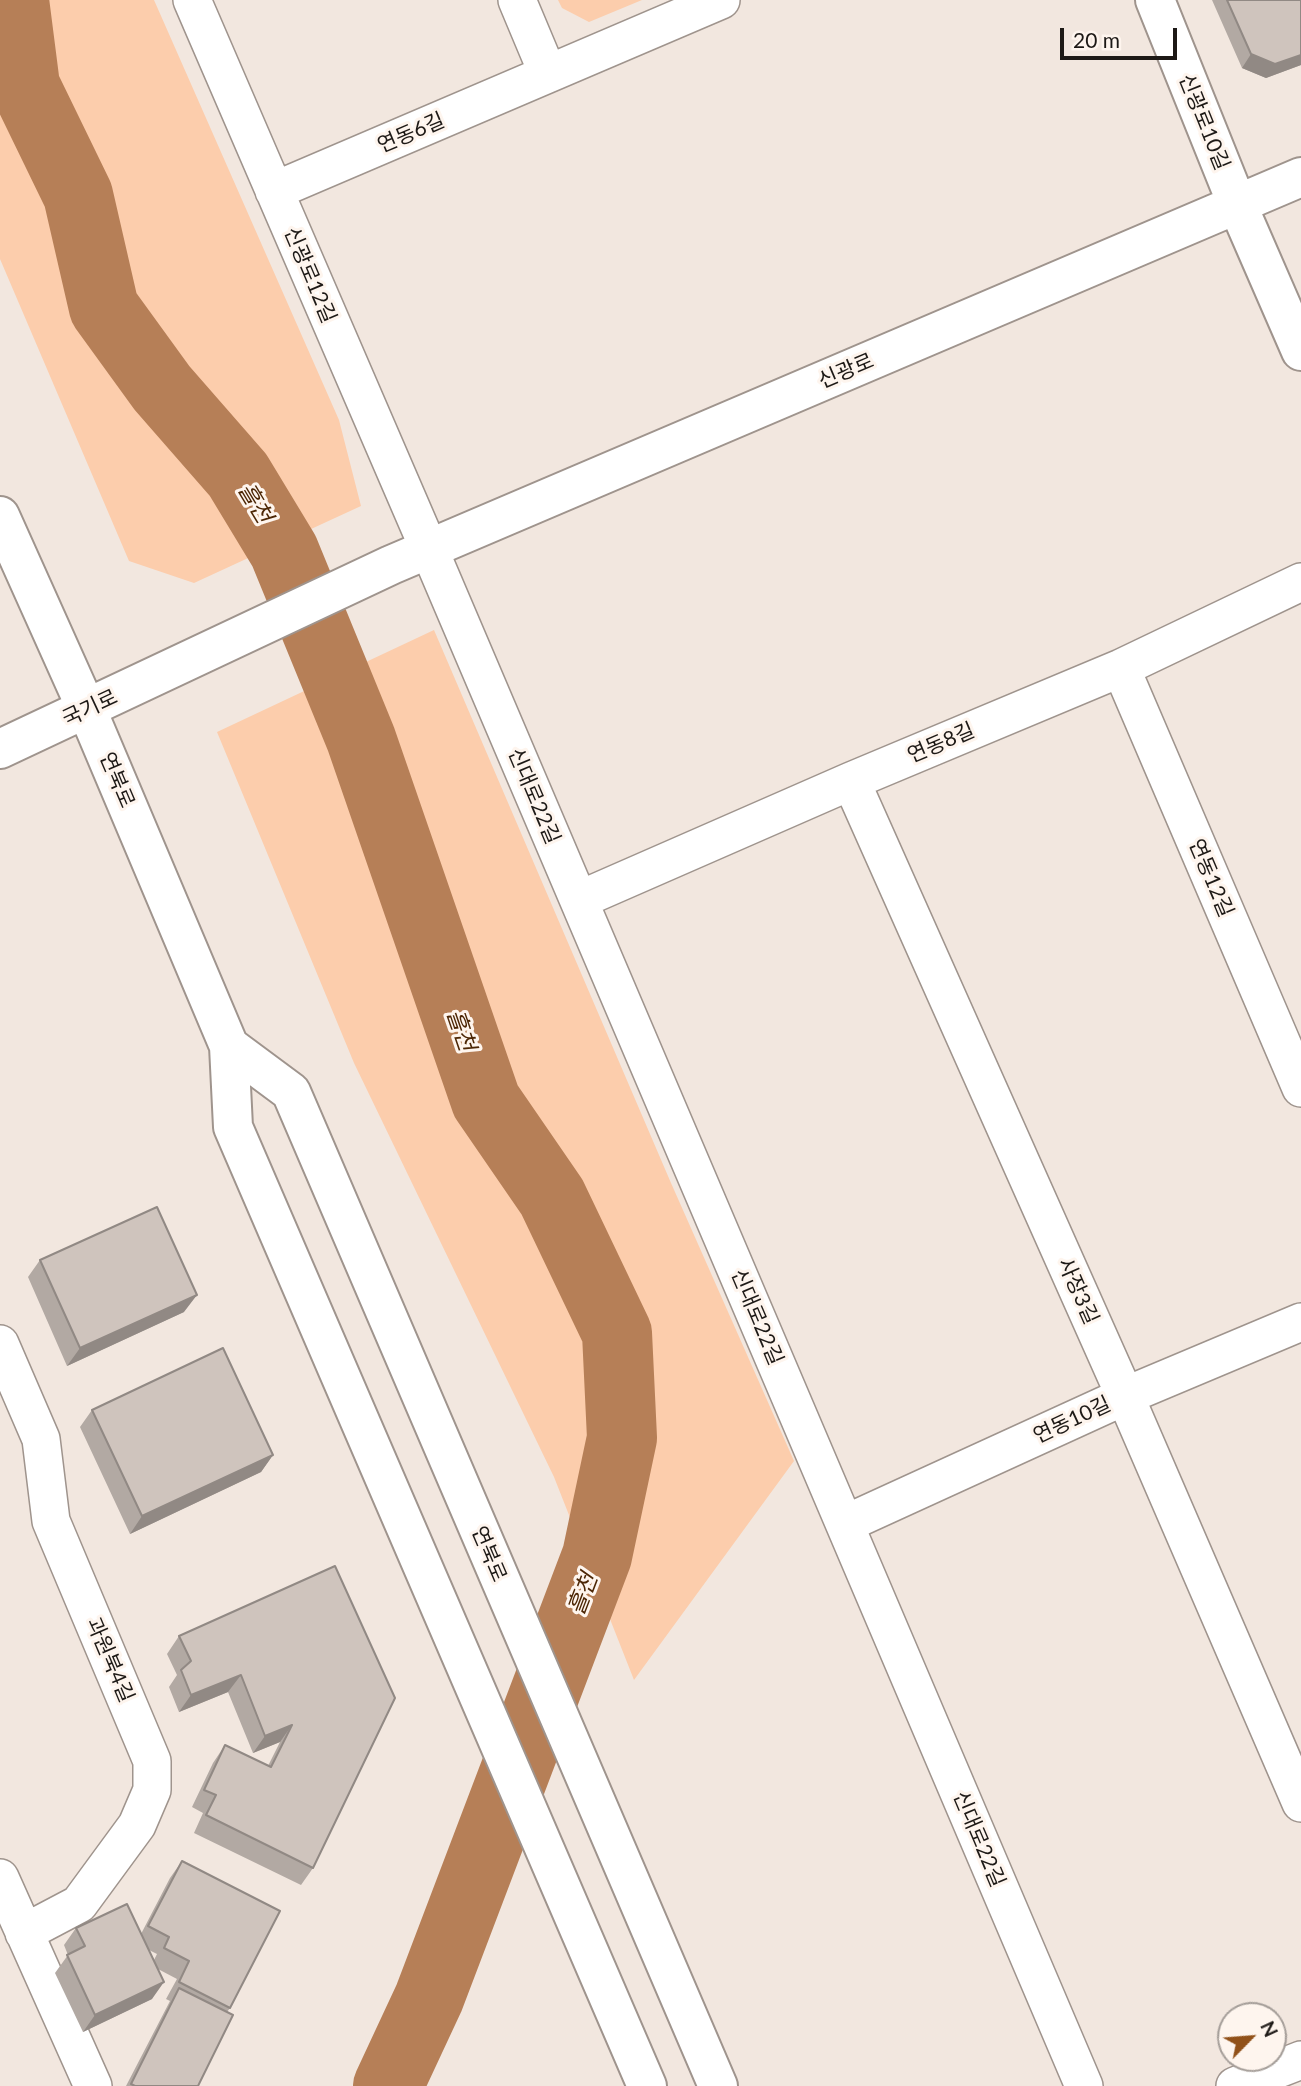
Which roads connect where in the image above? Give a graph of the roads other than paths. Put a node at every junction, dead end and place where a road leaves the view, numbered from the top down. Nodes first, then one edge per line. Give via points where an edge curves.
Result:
1 (192, 0) edge
2 (517, 0) edge
3 (721, 0) edge
4 (1155, 0) edge
5 (548, 74) junction
6 (1301, 177) edge
7 (274, 191) junction
8 (1237, 204) junction
9 (1301, 351) edge
10 (0, 516) edge
11 (429, 549) junction
12 (391, 565) joint
13 (1301, 582) edge
14 (1121, 668) junction
15 (87, 710) junction
16 (0, 749) edge
17 (852, 781) junction
18 (579, 900) junction
19 (229, 1046) junction
20 (1301, 1088) edge
21 (1301, 1322) edge
22 (0, 1344) edge
23 (1125, 1396) junction
24 (845, 1524) junction
25 (1301, 1803) edge
26 (0, 1878) edge
27 (24, 1933) junction
28 (1301, 2060) edge
29 (93, 2086) edge
30 (647, 2086) edge
31 (718, 2086) edge
32 (1084, 2086) edge
33 (1235, 2086) edge

1 - 7 street, 신광로12길
2 - 5 street
3 - 5 street, 연동6길
4 - 8 main road, 신광로10길
5 - 7 street, 연동6길
6 - 8 main road, 신광로
7 - 11 street, 신광로12길
8 - 9 main road, 신광로10길
8 - 11 main road, 신광로
10 - 15 main road, 연북로
11 - 12 main road, 신광로
11 - 18 street, 신대로22길
12 - 15 main road, 국기로
13 - 14 street, 연동8길
14 - 17 street, 연동8길
14 - 20 street, 연동12길
15 - 16 main road, 국기로
15 - 19 main road, 연북로
17 - 18 street, 연동8길
17 - 23 street, 사장3길
18 - 24 street, 신대로22길
19 - 30 main road, 연북로 via 233,1127
19 - 31 main road, 연북로 via 291,1092
21 - 23 street, 연동10길
22 - 27 street, 과원북4길 via 41,1439 51,1521 152,1761 152,1790 137,1825 79,1904
23 - 24 street, 연동10길
23 - 25 street, 사장3길
24 - 32 street, 신대로22길
26 - 27 street
27 - 29 street
28 - 33 street

